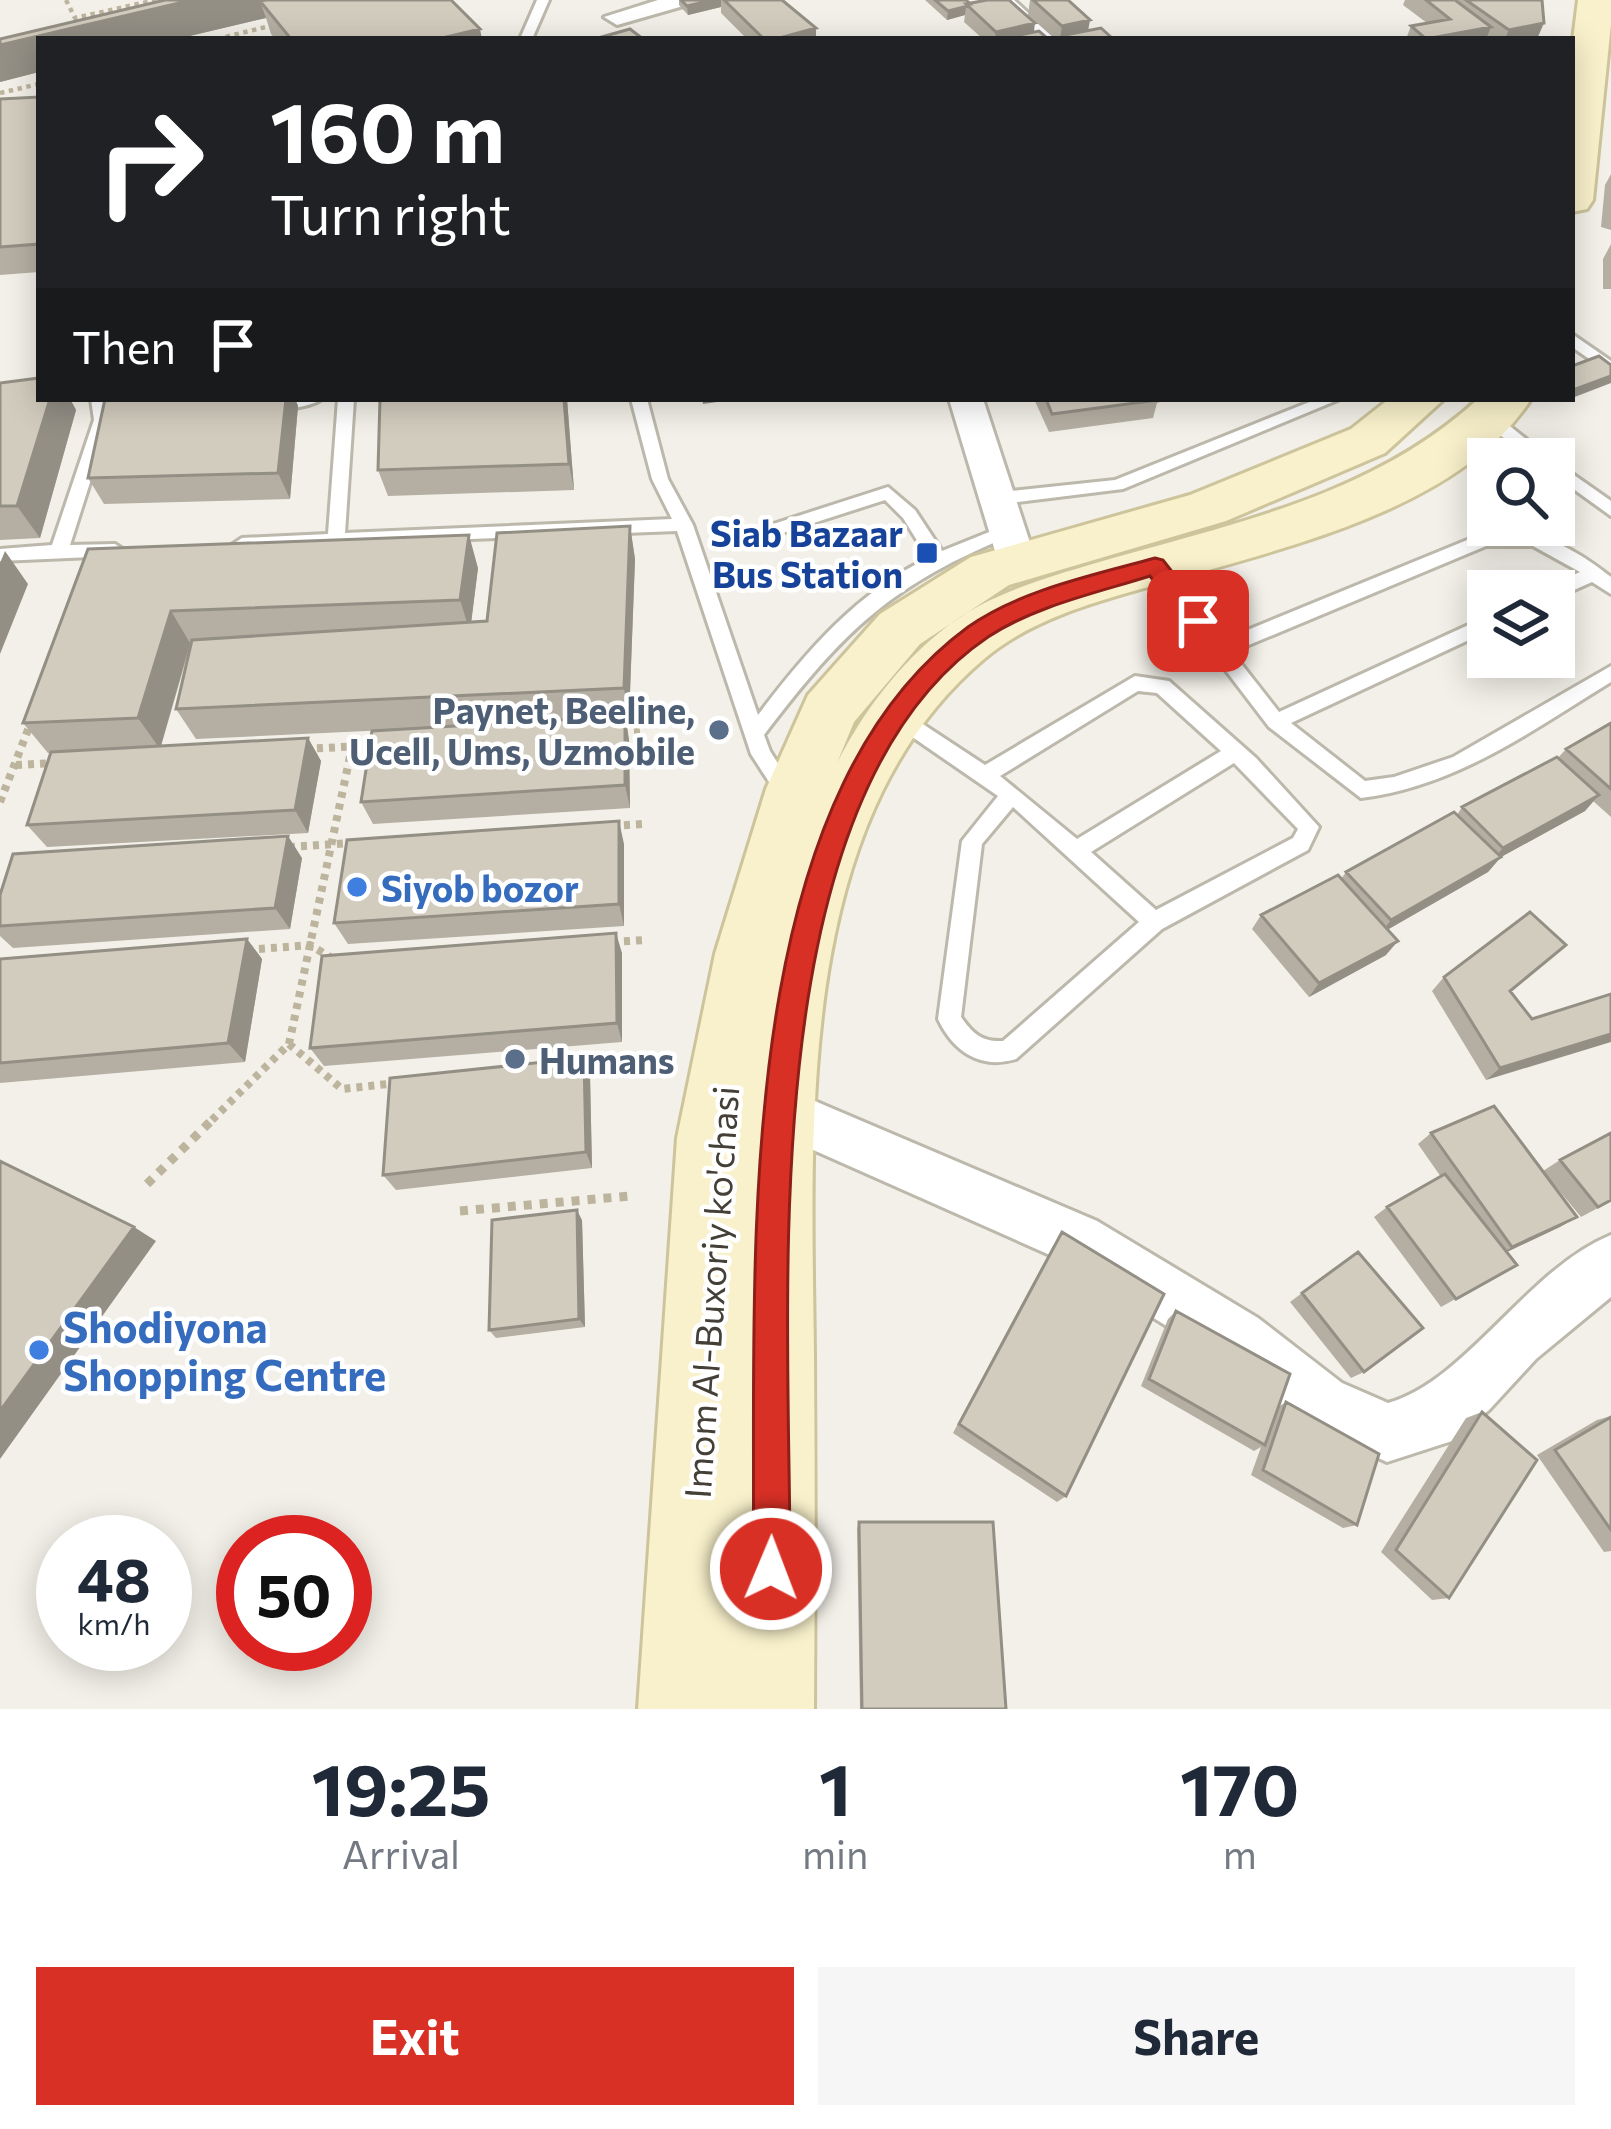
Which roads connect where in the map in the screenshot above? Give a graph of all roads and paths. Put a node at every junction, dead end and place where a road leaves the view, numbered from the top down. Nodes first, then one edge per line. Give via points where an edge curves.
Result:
1 (66, 0) edge
2 (156, 0) edge
3 (543, 0) edge
4 (691, 0) edge
5 (999, 0) edge
6 (607, 9) edge
7 (1601, 12) edge
8 (284, 22) edge
9 (229, 36) edge
10 (527, 36) edge
11 (638, 36) edge
12 (1040, 36) edge
13 (36, 85) edge
14 (0, 93) edge
15 (1575, 181) edge
16 (1575, 341) edge
17 (1611, 369) edge
18 (99, 402) edge
19 (284, 402) edge
20 (346, 402) edge
21 (640, 402) edge
22 (967, 402) edge
23 (1324, 402) edge
24 (1416, 402) edge
25 (244, 406) edge
26 (1499, 409) edge
27 (126, 418) edge
28 (102, 420) junction
29 (1525, 438) edge
30 (1575, 483) edge
31 (1611, 510) edge
32 (684, 525) junction
33 (1009, 530) junction
34 (770, 531) dead end
35 (336, 539) junction
36 (220, 545) edge
37 (128, 549) edge
38 (59, 551) junction
39 (0, 555) edge
40 (936, 556) junction
41 (1155, 566) junction
42 (1594, 573) junction
43 (1575, 582) edge
44 (1611, 586) edge
45 (1467, 633) edge
46 (1220, 649) junction
47 (1611, 673) edge
48 (894, 715) junction
49 (32, 718) edge
50 (1276, 722) junction
51 (646, 730) dead end
52 (601, 733) edge
53 (754, 733) junction
54 (397, 744) edge
55 (352, 747) junction
56 (285, 750) edge
57 (1235, 752) junction
58 (61, 763) edge
59 (16, 765) junction
60 (985, 775) junction
61 (1012, 794) junction
62 (793, 801) junction
63 (0, 802) edge
64 (644, 824) dead end
65 (596, 827) edge
66 (357, 842) edge
67 (333, 844) junction
68 (286, 847) edge
69 (1076, 851) junction
70 (1154, 922) junction
71 (646, 940) dead end
72 (598, 943) edge
73 (310, 945) junction
74 (238, 951) edge
75 (340, 963) edge
76 (289, 1044) junction
77 (636, 1059) dead end
78 (568, 1066) edge
79 (410, 1082) edge
80 (777, 1109) junction
81 (147, 1184) dead end
82 (630, 1196) dead end
83 (460, 1211) dead end
84 (1611, 1262) edge
85 (739, 1331) junction
86 (684, 1709) edge
87 (769, 1709) edge

1 - 2 path via 75,18
3 - 10 lane
4 - 6 street
5 - 12 street
6 - 11 street
7 - 15 main road
8 - 9 path
13 - 14 path
16 - 17 lane
18 - 28 lane
19 - 25 lane
20 - 35 lane
21 - 32 lane via 660,479
22 - 33 street
23 - 33 lane
24 - 33 main road, Imom Al-Buxoriy ko'chasi via 1368,441 1208,508
26 - 29 lane
26 - 41 main road, Imom Al-Buxoriy ko'chasi via 1421,469 1304,522
27 - 28 lane
28 - 38 lane
30 - 31 lane
32 - 35 lane
32 - 53 lane
33 - 40 lane
33 - 62 main road, Imom Al-Buxoriy ko'chasi via 869,659 829,711
34 - 40 lane via 888,493
35 - 36 lane
37 - 38 lane
38 - 39 lane
40 - 53 lane via 886,586 818,647
41 - 46 lane
41 - 48 main road, Imom Al-Buxoriy ko'chasi via 1028,606 980,631
42 - 43 lane
42 - 44 lane
42 - 46 lane via 1532,536 1512,533
45 - 50 lane
46 - 50 lane
47 - 50 lane via 1441,771 1391,789 1361,790
48 - 60 lane
48 - 80 main road, Imom Al-Buxoriy ko'chasi via 845,808 800,951
49 - 59 path
51 - 52 path
53 - 62 lane
54 - 55 path
55 - 56 path
55 - 67 path
57 - 60 lane via 1162,686 1135,682
57 - 69 lane
57 - 70 lane via 1310,827 1301,844
58 - 59 path
59 - 63 path
60 - 61 lane
61 - 69 lane
61 - 70 lane via 972,841 949,1018 964,1042 985,1054 1008,1051
62 - 85 main road, Imom Al-Buxoriy ko'chasi via 748,954 713,1138
64 - 65 path
66 - 67 path
67 - 68 path
67 - 73 path
69 - 70 lane
71 - 72 path
73 - 74 path
73 - 75 path
73 - 76 path
76 - 79 path via 342,1089
76 - 81 path
77 - 78 path
80 - 84 street via 1078,1240 1238,1338 1336,1412 1387,1433 1431,1420
80 - 85 main road, Imom Al-Buxoriy ko'chasi
82 - 83 path
85 - 86 main road, Imom Al-Buxoriy ko'chasi
85 - 87 main road, Imom Al-Buxoriy ko'chasi

